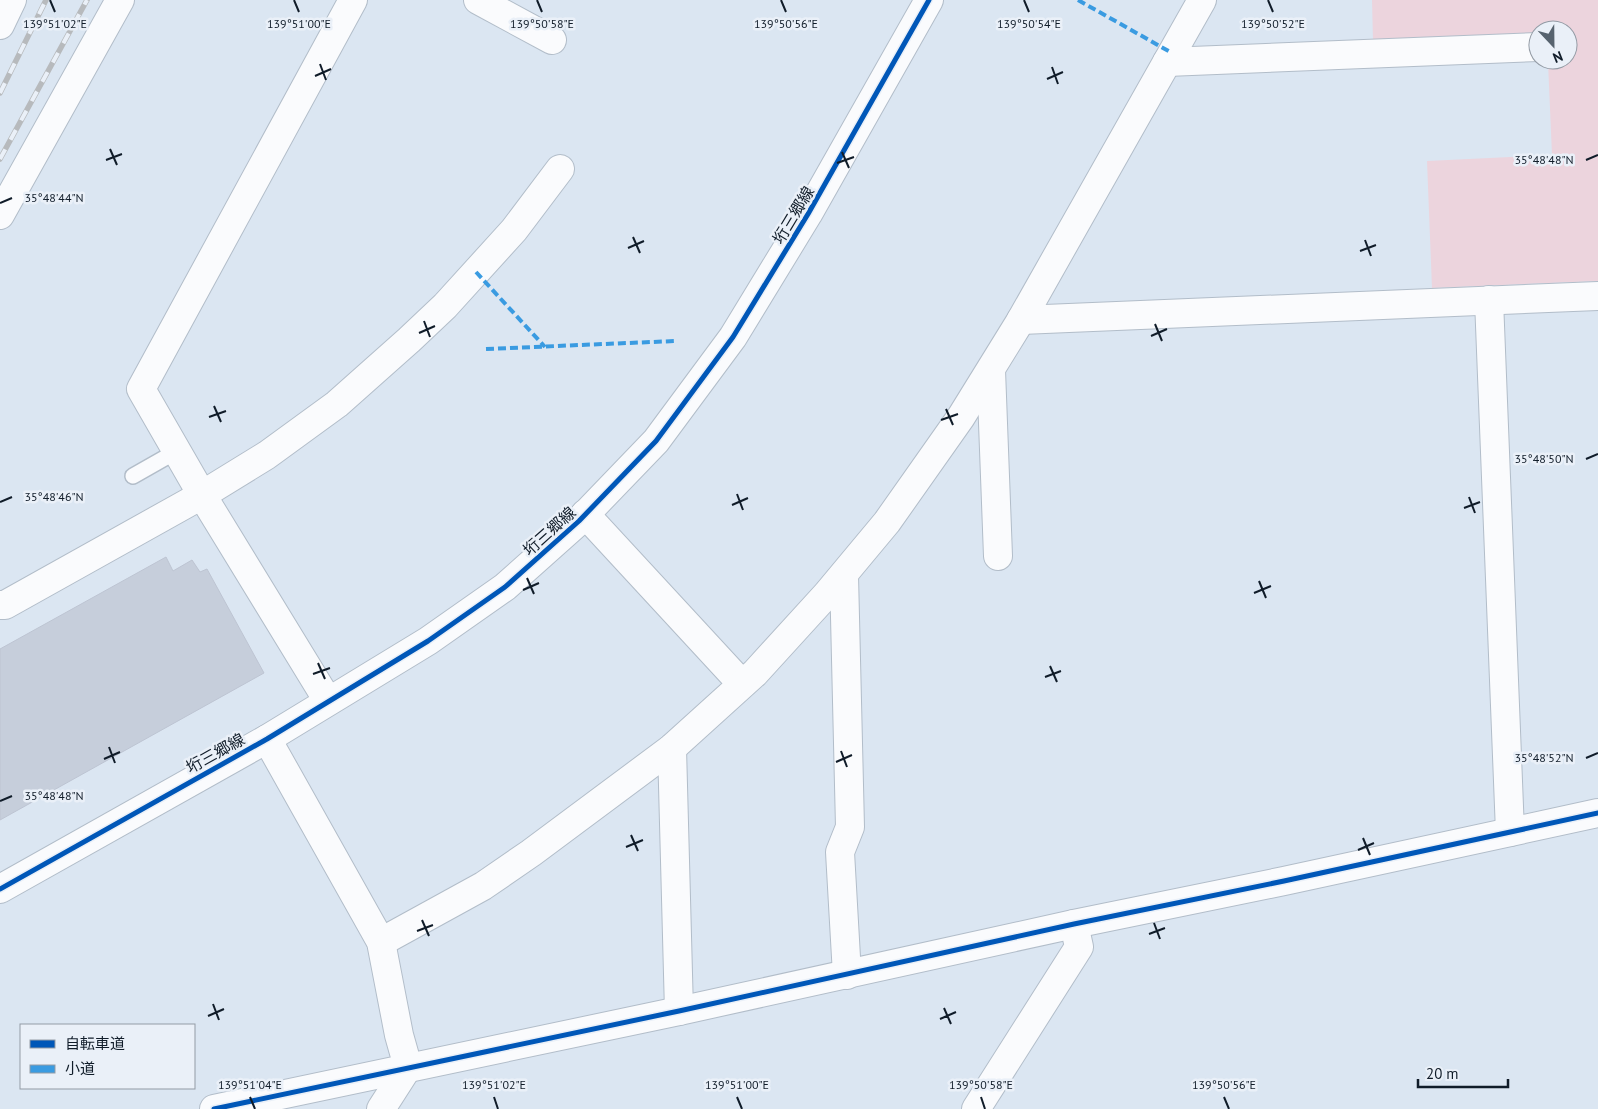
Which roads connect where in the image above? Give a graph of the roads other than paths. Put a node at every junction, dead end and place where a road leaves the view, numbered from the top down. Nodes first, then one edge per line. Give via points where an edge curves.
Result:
1 (12, 0) edge
2 (120, 0) edge
3 (353, 0) edge
4 (478, 0) edge
5 (929, 0) edge
6 (1202, 0) edge
7 (0, 25) edge
8 (552, 40) dead end
9 (1528, 47) edge
10 (1167, 62) junction
11 (560, 169) dead end
12 (0, 215) edge
13 (1598, 296) edge
14 (1489, 300) junction
15 (1021, 320) junction
16 (991, 370) junction
17 (177, 451) junction
18 (133, 476) dead end
19 (202, 495) junction
20 (586, 514) junction
21 (998, 556) dead end
22 (844, 574) junction
23 (0, 605) edge
24 (742, 684) junction
25 (328, 701) junction
26 (267, 738) junction
27 (672, 748) junction
28 (1598, 812) edge
29 (1510, 832) junction
30 (0, 890) edge
31 (1074, 924) junction
32 (381, 942) junction
33 (846, 975) junction
34 (679, 1011) junction
35 (408, 1067) junction
36 (214, 1109) edge
37 (381, 1109) edge
38 (976, 1109) edge

1 - 7 street
2 - 12 street
3 - 17 street via 141,389
4 - 8 street
5 - 20 street, 垳三郷線 via 808,214 733,337 656,441
6 - 10 street
9 - 10 street
10 - 15 street
11 - 19 street via 514,230 445,306 409,340 337,404 267,455
13 - 14 street
14 - 15 street
14 - 29 street
15 - 16 street
16 - 21 street
16 - 22 street via 928,467
17 - 18 lane
17 - 19 street
19 - 23 street
19 - 25 street
20 - 24 street
20 - 25 street, 垳三郷線 via 505,587 428,641
22 - 24 street
22 - 33 street via 850,826 840,852
24 - 27 street
25 - 26 street, 垳三郷線
26 - 30 street, 垳三郷線
26 - 32 street
27 - 32 street via 483,886
27 - 34 street
28 - 29 street
29 - 31 street
31 - 33 street
31 - 38 street via 1079,947
32 - 35 street
33 - 34 street
34 - 35 street
35 - 36 street
35 - 37 street

